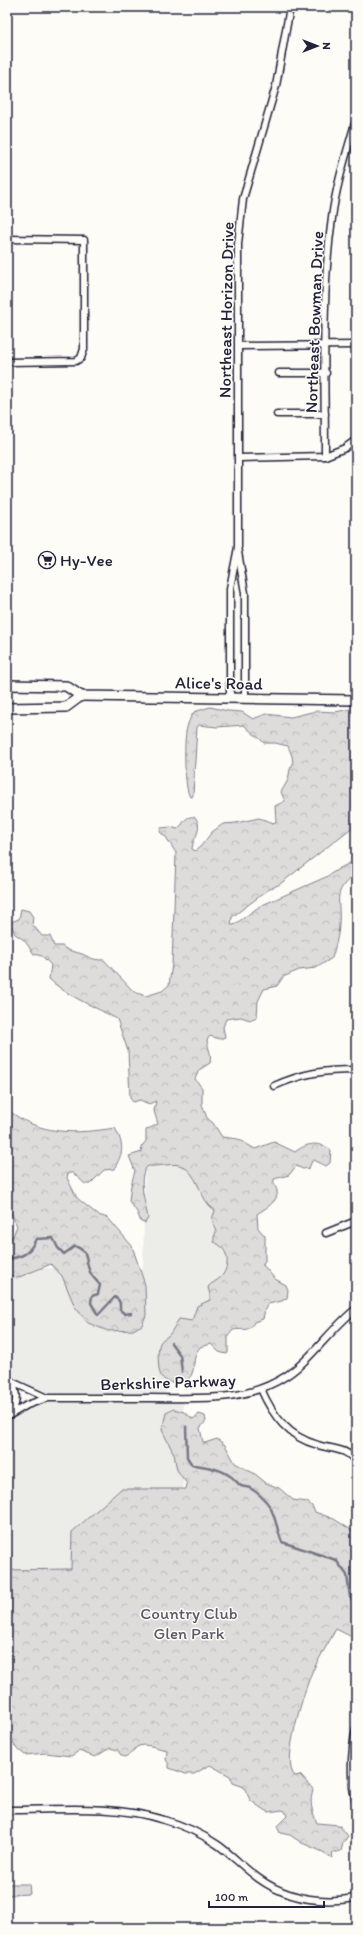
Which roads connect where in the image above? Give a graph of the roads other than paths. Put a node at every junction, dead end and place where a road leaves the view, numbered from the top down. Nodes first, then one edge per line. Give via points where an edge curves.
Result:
1 (290, 7) edge
2 (356, 120) edge
3 (7, 239) edge
4 (326, 345) junction
5 (356, 345) edge
6 (239, 346) junction
7 (7, 362) edge
8 (279, 373) dead end
9 (326, 373) junction
10 (277, 414) dead end
11 (325, 414) junction
12 (356, 440) edge
13 (325, 456) junction
14 (238, 458) junction
15 (238, 547) junction
16 (7, 684) edge
17 (81, 696) junction
18 (230, 699) junction
19 (245, 699) junction
20 (356, 700) edge
21 (7, 708) edge
22 (356, 1070) edge
23 (274, 1086) dead end
24 (356, 1220) edge
25 (326, 1233) dead end
26 (356, 1309) edge
27 (9, 1380) edge
28 (261, 1389) junction
29 (47, 1398) junction
30 (9, 1416) edge
31 (356, 1462) edge
32 (356, 1728) edge
33 (354, 1754) edge
34 (356, 1804) edge
35 (7, 1810) edge
36 (356, 1898) edge

1 - 6 street, Northeast Horizon Drive via 276,86 243,199 238,244
2 - 4 street, Northeast Bowman Drive via 332,216 326,279
3 - 7 street via 84,240 84,349 82,358 76,361
4 - 5 street
4 - 6 street
4 - 9 street, Northeast Bowman Drive
6 - 14 street, Northeast Horizon Drive
8 - 9 street
9 - 11 street, Northeast Bowman Drive
10 - 11 street
11 - 13 street, Northeast Bowman Drive
12 - 13 street via 345,448
13 - 14 street
14 - 15 street, Northeast Horizon Drive
15 - 18 street, Northeast Horizon Drive via 230,588
15 - 19 street, Northeast Horizon Drive via 245,593
16 - 17 main road, Alice's Road via 66,686
17 - 18 main road, Alice's Road
17 - 21 main road via 66,707
18 - 19 main road, Alice's Road
19 - 20 main road, Alice's Road
22 - 23 street via 316,1071
24 - 25 street
26 - 28 street, Berkshire Parkway via 336,1326 297,1368
27 - 29 street, Berkshire Parkway
27 - 30 street via 15,1390 16,1400
28 - 29 street, Berkshire Parkway via 221,1397
28 - 31 street via 274,1414 288,1430 319,1446 338,1448
29 - 30 street, Berkshire Parkway via 27,1405
32 - 33 street
33 - 34 street via 352,1778
35 - 36 street via 105,1810 150,1816 201,1835 258,1877 284,1892 315,1900

